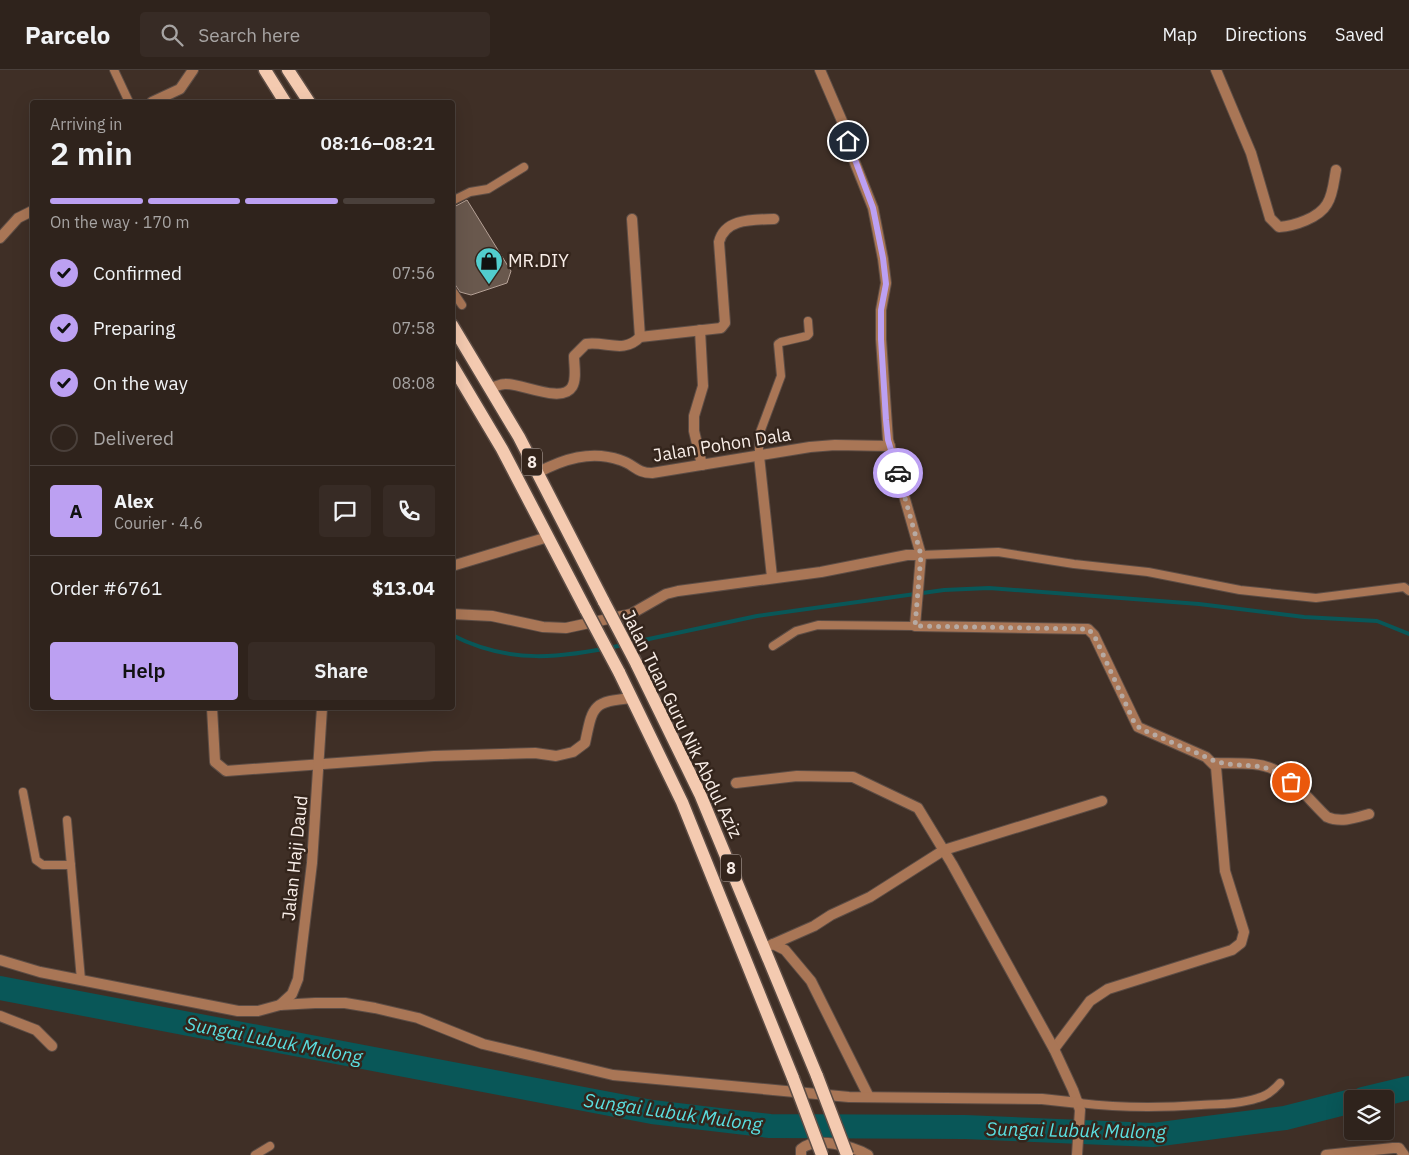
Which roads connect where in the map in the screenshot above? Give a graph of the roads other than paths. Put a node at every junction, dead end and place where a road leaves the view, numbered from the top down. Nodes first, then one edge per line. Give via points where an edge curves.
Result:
1 (114, 70) edge
2 (192, 70) edge
3 (265, 70) edge
4 (288, 70) edge
5 (820, 70) edge
6 (1216, 70) edge
7 (128, 100) edge
8 (156, 100) edge
9 (284, 100) edge
10 (308, 100) edge
11 (524, 167) dead end
12 (1336, 170) dead end
13 (455, 200) edge
14 (30, 212) edge
15 (632, 219) dead end
16 (774, 219) dead end
17 (0, 238) edge
18 (455, 294) edge
19 (462, 305) dead end
20 (808, 321) dead end
21 (455, 330) edge
22 (700, 330) junction
23 (640, 337) junction
24 (455, 370) edge
25 (490, 388) junction
26 (890, 446) junction
27 (759, 456) junction
28 (702, 465) junction
29 (537, 473) junction
30 (548, 537) junction
31 (921, 555) junction
32 (455, 565) edge
33 (772, 577) junction
34 (1409, 590) edge
35 (455, 614) edge
36 (915, 626) junction
37 (773, 646) dead end
38 (632, 698) junction
39 (212, 710) edge
40 (322, 710) edge
41 (1214, 763) junction
42 (320, 764) junction
43 (736, 783) dead end
44 (23, 792) dead end
45 (1102, 801) dead end
46 (1370, 814) dead end
47 (67, 820) dead end
48 (944, 850) junction
49 (71, 865) junction
50 (768, 946) junction
51 (0, 960) edge
52 (81, 980) junction
53 (280, 1005) junction
54 (0, 1016) edge
55 (52, 1046) dead end
56 (1054, 1049) junction
57 (1280, 1083) dead end
58 (869, 1097) junction
59 (1079, 1106) junction
60 (270, 1146) dead end
61 (255, 1155) edge
62 (801, 1155) edge
63 (822, 1155) edge
64 (847, 1155) edge
65 (868, 1155) edge
66 (1077, 1155) edge
67 (1326, 1155) edge
68 (1404, 1155) edge

1 - 7 lane
2 - 8 street via 180,89
3 - 9 main road
4 - 10 main road
5 - 26 street via 845,128 851,153 873,208 883,258 886,284 881,310 881,339
6 - 12 street via 1251,153 1270,218 1279,227 1290,226 1318,213 1327,204
11 - 13 lane via 488,189 470,192
14 - 17 street via 18,218
15 - 23 street
16 - 22 street via 744,220 721,235 725,324 718,330
18 - 19 lane
20 - 27 lane via 807,336 778,344 782,376 760,435
21 - 25 main road, Jalan Tuan Guru Nik Abdul Aziz / 8
22 - 23 street
22 - 28 street via 703,386 694,416 694,431
23 - 25 street via 623,347 592,343 581,347 574,356 572,388 564,393 508,384
24 - 30 main road, Jalan Tuan Guru Nik Abdul Aziz / 8 via 502,449
25 - 29 main road, Jalan Tuan Guru Nik Abdul Aziz / 8
26 - 27 street, Jalan Pohon Dala via 835,445
26 - 31 street
27 - 28 street, Jalan Pohon Dala
27 - 33 street
28 - 29 street, Jalan Pohon Dala via 652,474 641,473 619,459 578,457
29 - 50 main road, Jalan Tuan Guru Nik Abdul Aziz / 8, bridge via 700,794
30 - 32 street
30 - 38 main road, Jalan Tuan Guru Nik Abdul Aziz / 8, bridge
31 - 33 street
31 - 34 lane via 998,552 1148,572 1240,590 1316,598 1404,587
31 - 36 street
33 - 35 street via 666,594 631,614 566,628 543,627 492,616
36 - 37 lane via 818,625 796,631
36 - 41 street via 1088,629 1094,635 1138,727
38 - 42 street via 607,700 595,707 585,743 573,752 556,756 535,753 434,756
38 - 63 main road, Jalan Tuan Guru Nik Abdul Aziz / 8, bridge via 682,802
39 - 42 street via 214,762 226,771
40 - 42 street, Jalan Haji Daud
41 - 46 street via 1274,769 1333,820
41 - 56 street via 1225,871 1244,932 1241,943 1232,950 1108,989 1090,1001
42 - 53 street, Jalan Haji Daud via 298,979 292,994
43 - 48 street via 797,776 853,777 918,808
44 - 49 lane via 36,860 43,865
45 - 48 street
47 - 49 lane
48 - 50 street via 870,896
48 - 56 street
49 - 52 lane
50 - 58 street via 785,950 811,981
50 - 64 main road, Jalan Tuan Guru Nik Abdul Aziz / 8, bridge
51 - 52 street
52 - 53 street via 238,1011 258,1011
53 - 58 street via 345,1003 375,1008 418,1018 483,1044 613,1075
54 - 55 street via 36,1030
56 - 59 street
57 - 59 lane via 1271,1093 1235,1103 1153,1108
58 - 59 street via 1042,1099
59 - 66 street
60 - 61 lane
62 - 65 street via 805,1146 833,1144 849,1146
67 - 68 street via 1393,1148 1399,1148

